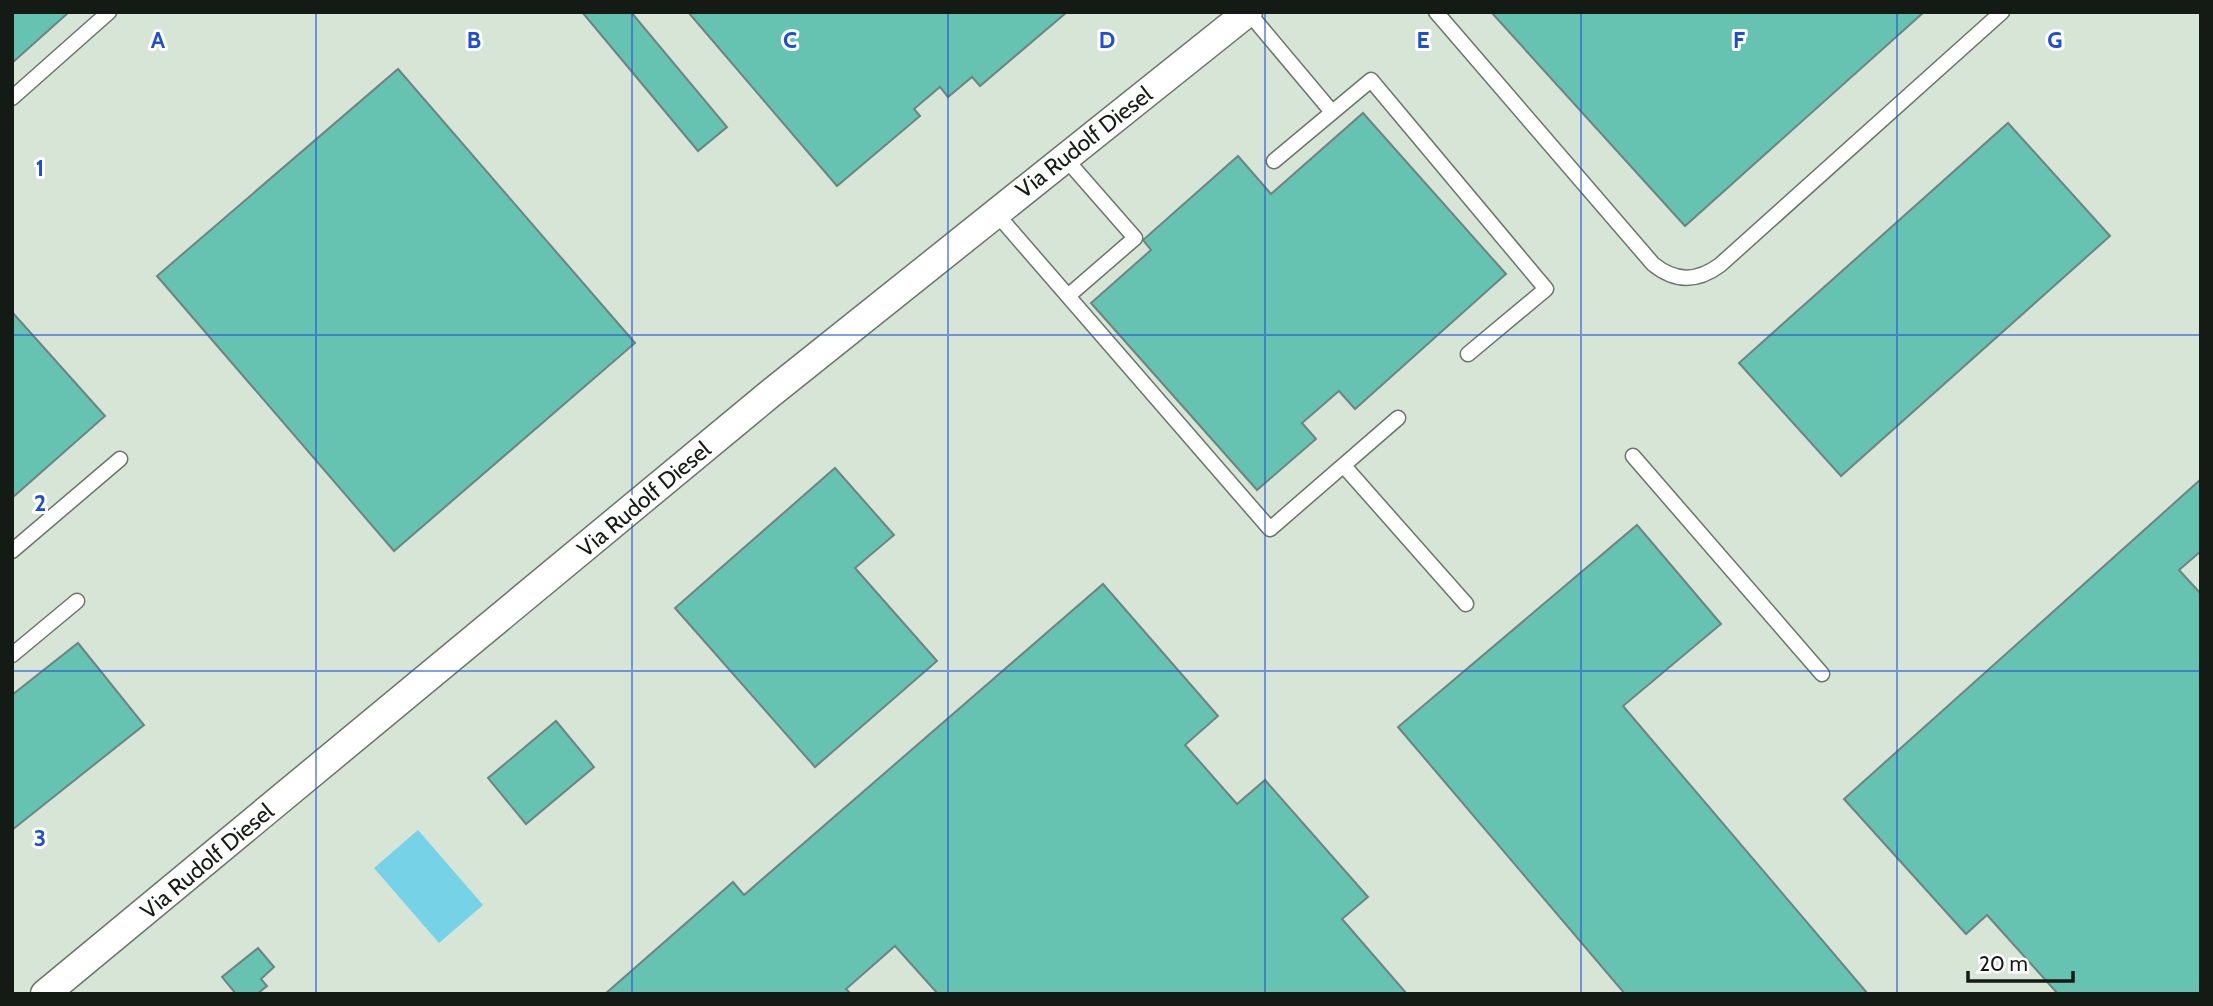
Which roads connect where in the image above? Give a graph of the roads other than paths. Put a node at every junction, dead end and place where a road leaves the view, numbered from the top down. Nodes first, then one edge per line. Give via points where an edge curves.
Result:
1 (108, 12) edge
2 (1248, 12) edge
3 (1436, 12) edge
4 (2001, 12) edge
5 (12, 99) edge
6 (1332, 112) junction
7 (1065, 158) junction
8 (1274, 161) dead end
9 (995, 212) junction
10 (1068, 296) junction
11 (1468, 354) dead end
12 (1398, 418) dead end
13 (1633, 456) dead end
14 (120, 459) dead end
15 (1344, 466) junction
16 (12, 551) edge
17 (77, 601) dead end
18 (1466, 604) dead end
19 (12, 655) edge
20 (1822, 674) dead end
21 (46, 994) edge

1 - 5 lane
2 - 6 lane
2 - 7 street, Via Rudolf Diesel
3 - 4 lane via 1653,264 1664,273 1686,278 1720,265
6 - 8 lane
6 - 11 lane via 1371,80 1546,289
7 - 9 street, Via Rudolf Diesel
7 - 10 lane via 1135,238
9 - 10 lane
9 - 21 street, Via Rudolf Diesel
10 - 15 lane via 1270,529
12 - 15 lane
13 - 20 lane
14 - 16 lane
15 - 18 lane
17 - 19 lane

